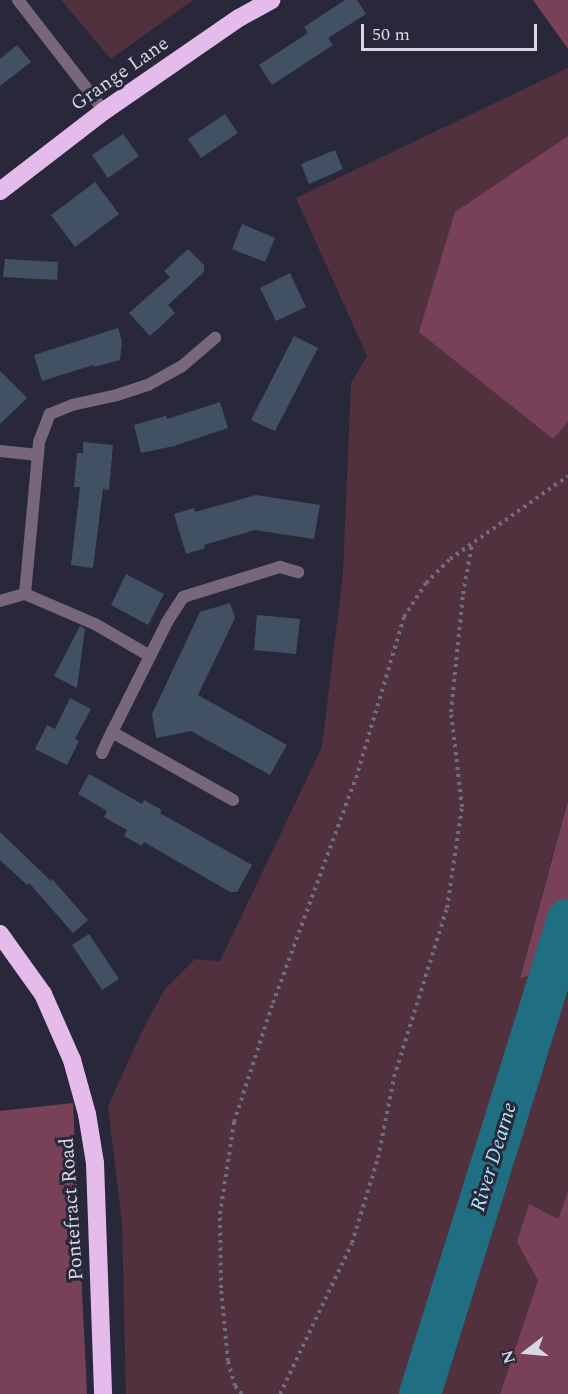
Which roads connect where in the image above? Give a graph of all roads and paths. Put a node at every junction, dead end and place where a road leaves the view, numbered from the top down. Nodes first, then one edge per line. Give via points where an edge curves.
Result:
1 (18, 0) edge
2 (271, 0) edge
3 (105, 111) junction
4 (0, 191) edge
5 (215, 338) dead end
6 (0, 451) edge
7 (38, 455) junction
8 (568, 476) edge
9 (472, 543) junction
10 (298, 572) dead end
11 (25, 594) junction
12 (0, 601) edge
13 (150, 656) junction
14 (112, 732) junction
15 (102, 753) dead end
16 (233, 800) dead end
17 (0, 934) edge
18 (103, 1394) edge
19 (242, 1394) edge
20 (280, 1394) edge

1 - 3 street
2 - 3 highway, Grange Lane
3 - 4 highway, Grange Lane
5 - 7 street via 181,367 148,385 50,414
6 - 7 street
7 - 11 street
8 - 9 path
9 - 19 path via 426,583 404,617 356,778 234,1122 220,1214 220,1288 228,1361 235,1386
9 - 20 path via 452,712 462,807 447,908 394,1077 378,1158 352,1243
10 - 13 street via 280,567 183,597
11 - 12 street
11 - 13 street via 95,624
13 - 14 street
14 - 15 street
14 - 16 street
17 - 18 highway, Pontefract Road via 43,994 72,1060 87,1114 95,1163

